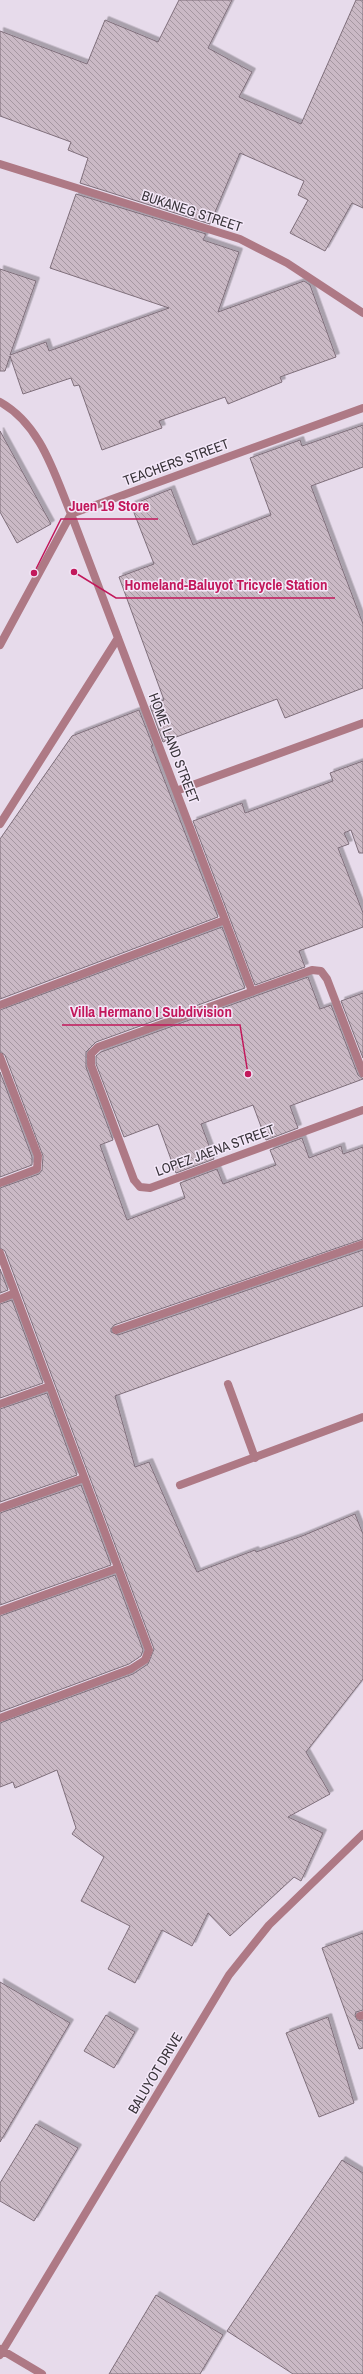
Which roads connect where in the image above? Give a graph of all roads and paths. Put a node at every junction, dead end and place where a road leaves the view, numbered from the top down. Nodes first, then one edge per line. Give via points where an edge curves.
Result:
1 (0, 164) edge
2 (363, 313) edge
3 (0, 402) edge
4 (363, 408) edge
5 (71, 514) junction
6 (118, 638) junction
7 (0, 645) edge
8 (363, 722) edge
9 (176, 791) junction
10 (0, 824) edge
11 (225, 920) junction
12 (252, 991) junction
13 (0, 1005) edge
14 (0, 1057) edge
15 (363, 1073) edge
16 (363, 1110) edge
17 (0, 1183) edge
18 (363, 1244) edge
19 (0, 1253) edge
20 (15, 1293) junction
21 (0, 1299) edge
22 (116, 1330) dead end
23 (228, 1384) dead end
24 (50, 1386) junction
25 (0, 1404) edge
26 (363, 1417) edge
27 (255, 1458) junction
28 (84, 1478) junction
29 (180, 1485) dead end
30 (0, 1508) edge
31 (118, 1568) junction
32 (0, 1611) edge
33 (0, 1718) edge
34 (363, 1834) edge
35 (1, 2351) edge
36 (42, 2374) edge

1 - 2 street, BUKANEG STREET via 240,239 287,263
3 - 5 street via 15,410 42,444
4 - 5 street, TEACHERS STREET
5 - 6 street, HOME LAND STREET
5 - 7 street
6 - 9 street, HOME LAND STREET
6 - 10 street
8 - 9 street
9 - 11 street, HOME LAND STREET
11 - 12 street, HOME LAND STREET
11 - 13 street
12 - 15 street, LOPEZ JAENA STREET via 312,970 321,971 327,979
12 - 16 street, LOPEZ JAENA STREET via 98,1046 91,1054 96,1079 134,1180 140,1187 150,1188
14 - 17 street via 38,1156 37,1169
18 - 22 street
19 - 20 street
20 - 21 street
20 - 24 street
23 - 27 street
24 - 25 street
24 - 28 street
26 - 27 street
27 - 29 street
28 - 30 street
28 - 31 street
31 - 32 street
31 - 33 street via 148,1650 145,1660 131,1669
34 - 35 street, BALUYOT DRIVE via 269,1925 229,1975
35 - 36 street

